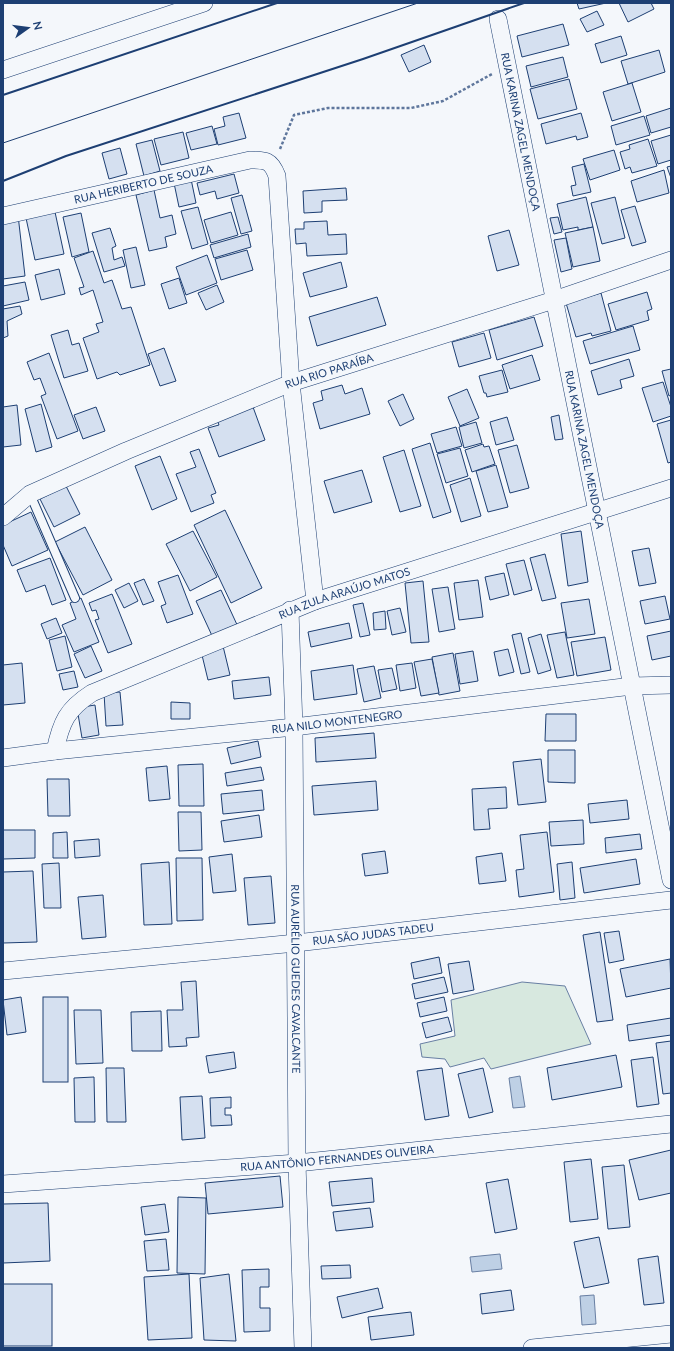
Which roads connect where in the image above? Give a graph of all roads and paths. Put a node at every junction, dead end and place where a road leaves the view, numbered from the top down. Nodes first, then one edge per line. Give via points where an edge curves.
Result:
1 (204, 3) edge
2 (498, 19) dead end
3 (507, 64) junction
4 (3, 70) edge
5 (275, 171) junction
6 (3, 216) edge
7 (671, 260) edge
8 (554, 300) junction
9 (291, 383) junction
10 (671, 488) edge
11 (30, 494) junction
12 (597, 512) junction
13 (3, 517) edge
14 (75, 598) dead end
15 (315, 601) junction
16 (290, 610) junction
17 (671, 685) edge
18 (632, 686) junction
19 (294, 727) junction
20 (55, 751) junction
21 (3, 758) edge
22 (671, 880) edge
23 (671, 900) edge
24 (296, 943) junction
25 (3, 971) edge
26 (671, 1124) edge
27 (297, 1163) junction
28 (3, 1184) edge
29 (671, 1334) edge
30 (303, 1348) edge
31 (532, 1348) edge

1 - 4 street
2 - 3 street, RUA KARINA ZAGEL MENDOÇA
3 - 5 path via 443,101 411,108 328,108 294,115
3 - 8 street, RUA KARINA ZAGEL MENDOÇA
5 - 6 street, RUA HERIBERTO DE SOUZA via 268,162 250,160
5 - 9 street
7 - 8 street, RUA RIO PARAÍBA
8 - 9 street, RUA RIO PARAÍBA
8 - 12 street, RUA KARINA ZAGEL MENDOÇA
9 - 11 street, RUA RIO PARAÍBA
9 - 15 street
10 - 12 street, RUA ZULA ARAÚJO MATOS
11 - 13 street, RUA RIO PARAÍBA
11 - 14 lane
12 - 15 street, RUA ZULA ARAÚJO MATOS
12 - 18 street, RUA KARINA ZAGEL MENDOÇA
15 - 16 street, RUA ZULA ARAÚJO MATOS
16 - 19 street, RUA AURÉLIO GUEDES CAVALCANTE
16 - 20 street, RUA ZULA ARAÚJO MATOS via 82,699 59,729
17 - 18 street, RUA NILO MONTENEGRO
18 - 19 street, RUA NILO MONTENEGRO
18 - 22 street, RUA KARINA ZAGEL MENDOÇA
19 - 20 street, RUA NILO MONTENEGRO
19 - 24 street, RUA AURÉLIO GUEDES CAVALCANTE
20 - 21 street, RUA NILO MONTENEGRO
23 - 24 street, RUA SÃO JUDAS TADEU
24 - 25 street, RUA SÃO JUDAS TADEU
24 - 27 street, RUA AURÉLIO GUEDES CAVALCANTE
26 - 27 street, RUA ANTÔNIO FERNANDES OLIVEIRA
27 - 28 street, RUA ANTÔNIO FERNANDES OLIVEIRA
27 - 30 street, RUA AURÉLIO GUEDES CAVALCANTE
29 - 31 street

